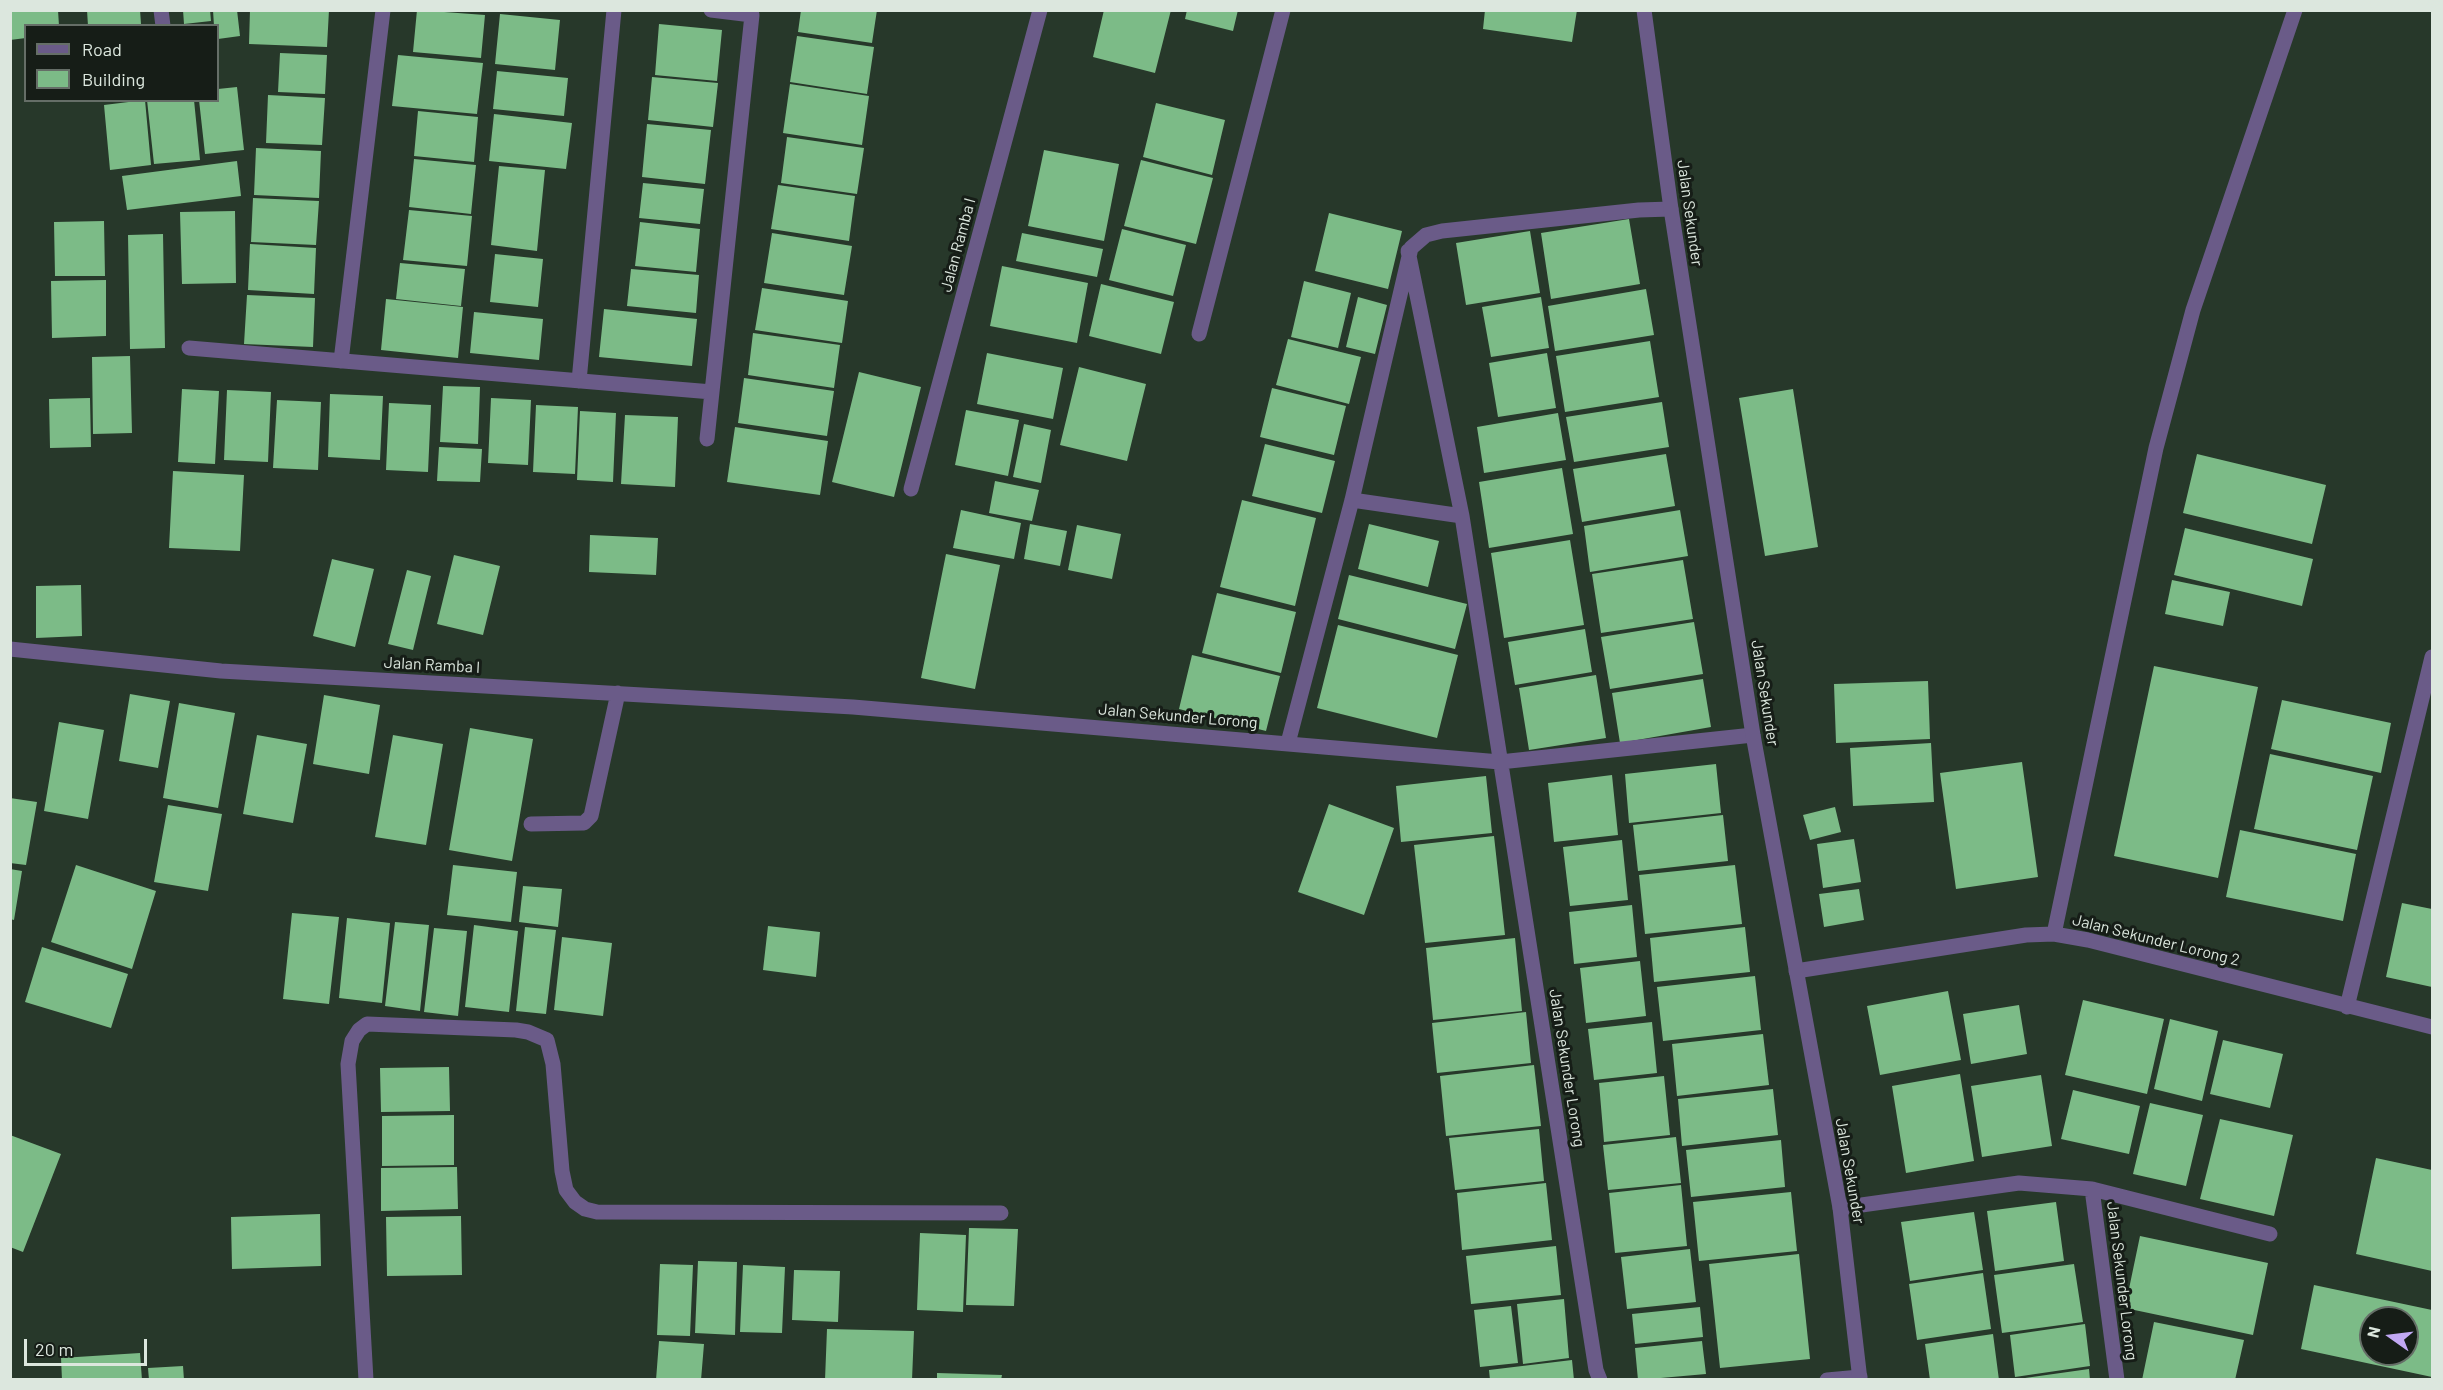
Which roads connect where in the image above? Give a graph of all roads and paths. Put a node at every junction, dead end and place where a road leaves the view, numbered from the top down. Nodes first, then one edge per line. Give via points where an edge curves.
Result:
1 (383, 10) edge
2 (614, 10) edge
3 (711, 10) edge
4 (1040, 10) edge
5 (1283, 10) edge
6 (1644, 10) edge
7 (2295, 10) edge
8 (1671, 209) junction
9 (1408, 251) junction
10 (1199, 334) dead end
11 (189, 348) dead end
12 (341, 361) junction
13 (579, 381) junction
14 (712, 392) junction
15 (707, 439) dead end
16 (911, 489) dead end
17 (1352, 500) junction
18 (1462, 516) junction
19 (10, 649) edge
20 (2433, 657) edge
21 (618, 693) junction
22 (853, 707) joint
23 (1753, 735) junction
24 (1288, 743) junction
25 (1500, 762) junction
26 (531, 824) dead end
27 (2054, 934) junction
28 (1796, 971) junction
29 (2347, 1008) junction
30 (2433, 1027) edge
31 (2092, 1189) junction
32 (1840, 1208) junction
33 (1001, 1213) dead end
34 (2270, 1234) dead end
35 (1860, 1378) edge
36 (366, 1380) edge
37 (1600, 1380) edge
38 (1827, 1380) edge
39 (2117, 1380) edge

1 - 12 street
2 - 13 street
3 - 14 street via 752,15
4 - 16 street, Jalan Ramba I
5 - 10 street
6 - 8 street, Jalan Sekunder
7 - 27 street via 2193,310 2156,448
8 - 9 street via 1442,231 1426,235
8 - 23 street, Jalan Sekunder
9 - 17 street
9 - 18 street, Jalan Sekunder Lorong
11 - 12 street
12 - 13 street
13 - 14 street
14 - 15 street
17 - 18 street
17 - 24 street
18 - 25 street, Jalan Sekunder Lorong
19 - 21 street, Jalan Ramba I via 221,671
20 - 29 street
21 - 22 street, Jalan Ramba I
21 - 26 street via 591,816 584,823
22 - 24 street, Jalan Sekunder Lorong
23 - 25 street, Jalan Sekunder Lorong
23 - 28 street, Jalan Sekunder
24 - 25 street, Jalan Sekunder Lorong
25 - 37 street, Jalan Sekunder Lorong
27 - 28 street, Jalan Sekunder Lorong 2
27 - 29 street, Jalan Sekunder Lorong 2
28 - 32 street, Jalan Sekunder
29 - 30 street, Jalan Sekunder Lorong 2
31 - 32 street, Jalan Sekunder Lorong via 2019,1183
31 - 34 street
31 - 39 street, Jalan Sekunder Lorong
32 - 35 street, Jalan Sekunder
33 - 36 street via 585,1209 566,1190 547,1040 516,1030 367,1024 352,1041 348,1064
35 - 38 street

